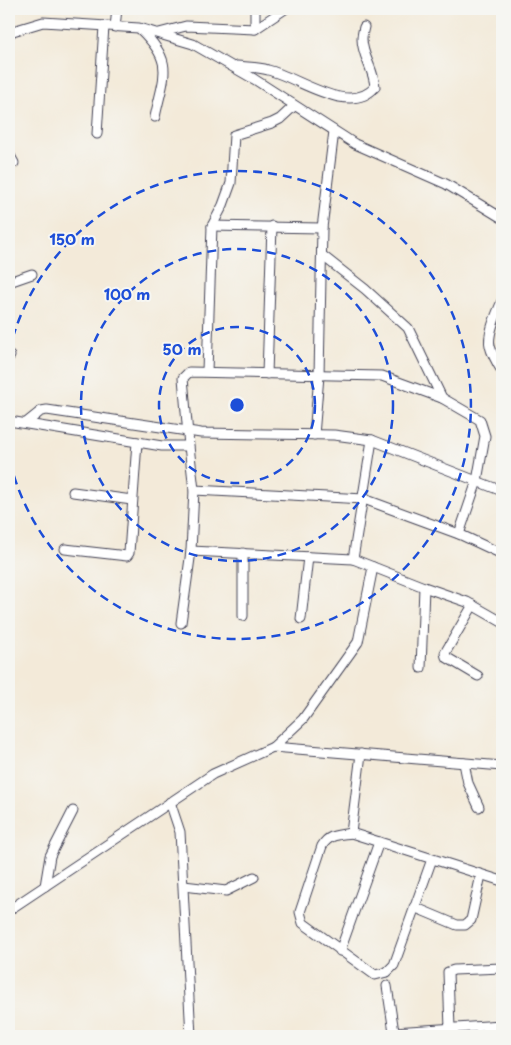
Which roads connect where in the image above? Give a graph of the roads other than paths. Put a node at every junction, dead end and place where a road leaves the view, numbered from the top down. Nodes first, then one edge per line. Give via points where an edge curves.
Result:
1 (117, 9) edge
2 (255, 9) edge
3 (285, 9) edge
4 (104, 26) junction
5 (115, 27) junction
6 (364, 27) dead end
7 (139, 28) junction
8 (255, 29) junction
9 (156, 33) junction
10 (9, 34) edge
11 (231, 66) junction
12 (294, 106) junction
13 (155, 117) dead end
14 (334, 131) junction
15 (97, 134) dead end
16 (9, 154) edge
17 (14, 163) dead end
18 (502, 218) edge
19 (212, 226) junction
20 (272, 226) junction
21 (322, 228) junction
22 (323, 256) junction
23 (32, 274) dead end
24 (9, 282) edge
25 (502, 302) edge
26 (207, 371) junction
27 (502, 371) edge
28 (267, 374) junction
29 (319, 376) junction
30 (442, 398) junction
31 (9, 421) edge
32 (26, 423) junction
33 (187, 431) junction
34 (314, 435) junction
35 (372, 440) junction
36 (137, 442) junction
37 (188, 446) junction
38 (477, 481) junction
39 (194, 490) junction
40 (502, 491) edge
41 (73, 492) dead end
42 (364, 499) junction
43 (132, 500) junction
44 (458, 534) junction
45 (65, 548) dead end
46 (191, 551) junction
47 (243, 553) junction
48 (502, 554) edge
49 (308, 557) junction
50 (352, 559) junction
51 (372, 566) junction
52 (424, 587) junction
53 (473, 605) junction
54 (243, 616) dead end
55 (301, 619) dead end
56 (181, 622) dead end
57 (502, 622) edge
58 (421, 668) dead end
59 (478, 676) dead end
60 (273, 747) junction
61 (361, 754) junction
62 (464, 763) junction
63 (500, 763) edge
64 (170, 802) junction
65 (479, 807) dead end
66 (73, 811) dead end
67 (352, 833) junction
68 (379, 842) junction
69 (432, 859) junction
70 (481, 874) junction
71 (254, 877) dead end
72 (502, 881) edge
73 (44, 886) junction
74 (184, 886) junction
75 (414, 907) junction
76 (9, 910) edge
77 (340, 951) junction
78 (502, 968) edge
79 (387, 986) dead end
80 (502, 1025) edge
81 (450, 1029) junction
82 (395, 1034) edge
83 (191, 1036) edge

1 - 5 street
2 - 8 street
3 - 8 street
4 - 5 street
4 - 10 street via 43,22
4 - 15 street
5 - 7 street
6 - 11 street via 362,39 375,76 375,86 369,94 356,98 332,96 268,70
7 - 9 street
7 - 13 street via 154,42 165,69
8 - 9 street via 186,26
9 - 11 street via 193,44
11 - 12 street
12 - 14 street
12 - 19 street via 272,123 234,135 231,183
14 - 18 street via 355,144 446,184
14 - 21 street
16 - 17 street
19 - 20 street
19 - 26 street
20 - 21 street
20 - 28 street
21 - 22 street
22 - 29 street
22 - 30 street via 408,328
23 - 24 street
25 - 27 street via 489,345
26 - 28 street
26 - 33 street via 189,372 183,378
28 - 29 street
29 - 30 street via 382,376
29 - 34 street
30 - 38 street via 480,420 484,429
31 - 32 street
32 - 33 street via 41,411 48,410
32 - 36 street
33 - 34 street
33 - 37 street
34 - 35 street
35 - 38 street
35 - 42 street
36 - 37 street
36 - 43 street
37 - 39 street
38 - 40 street
38 - 44 street
39 - 42 street
39 - 46 street
41 - 43 street
42 - 44 street
42 - 50 street
43 - 45 street via 127,556
44 - 48 street
46 - 47 street
46 - 56 street
47 - 49 street
47 - 54 street
49 - 50 street
49 - 55 street
50 - 51 street
51 - 52 street
51 - 60 street via 358,642 303,719
52 - 53 street
52 - 58 street
53 - 57 street
53 - 59 street via 445,653 446,658
60 - 61 street
60 - 64 street via 213,774
61 - 62 street
61 - 67 street
62 - 63 street
62 - 65 street via 468,783
64 - 73 street
64 - 74 street via 180,832
66 - 73 street via 50,856
67 - 68 street
67 - 77 street via 326,839 300,912 303,923
68 - 69 street
68 - 77 street
69 - 70 street
69 - 75 street
70 - 72 street
70 - 75 street via 471,920 465,925 457,925
71 - 74 street via 226,891
73 - 76 street
74 - 83 street
75 - 77 street via 394,965 387,972 375,975
78 - 81 street via 448,972
79 - 82 street
80 - 81 street
81 - 82 street

